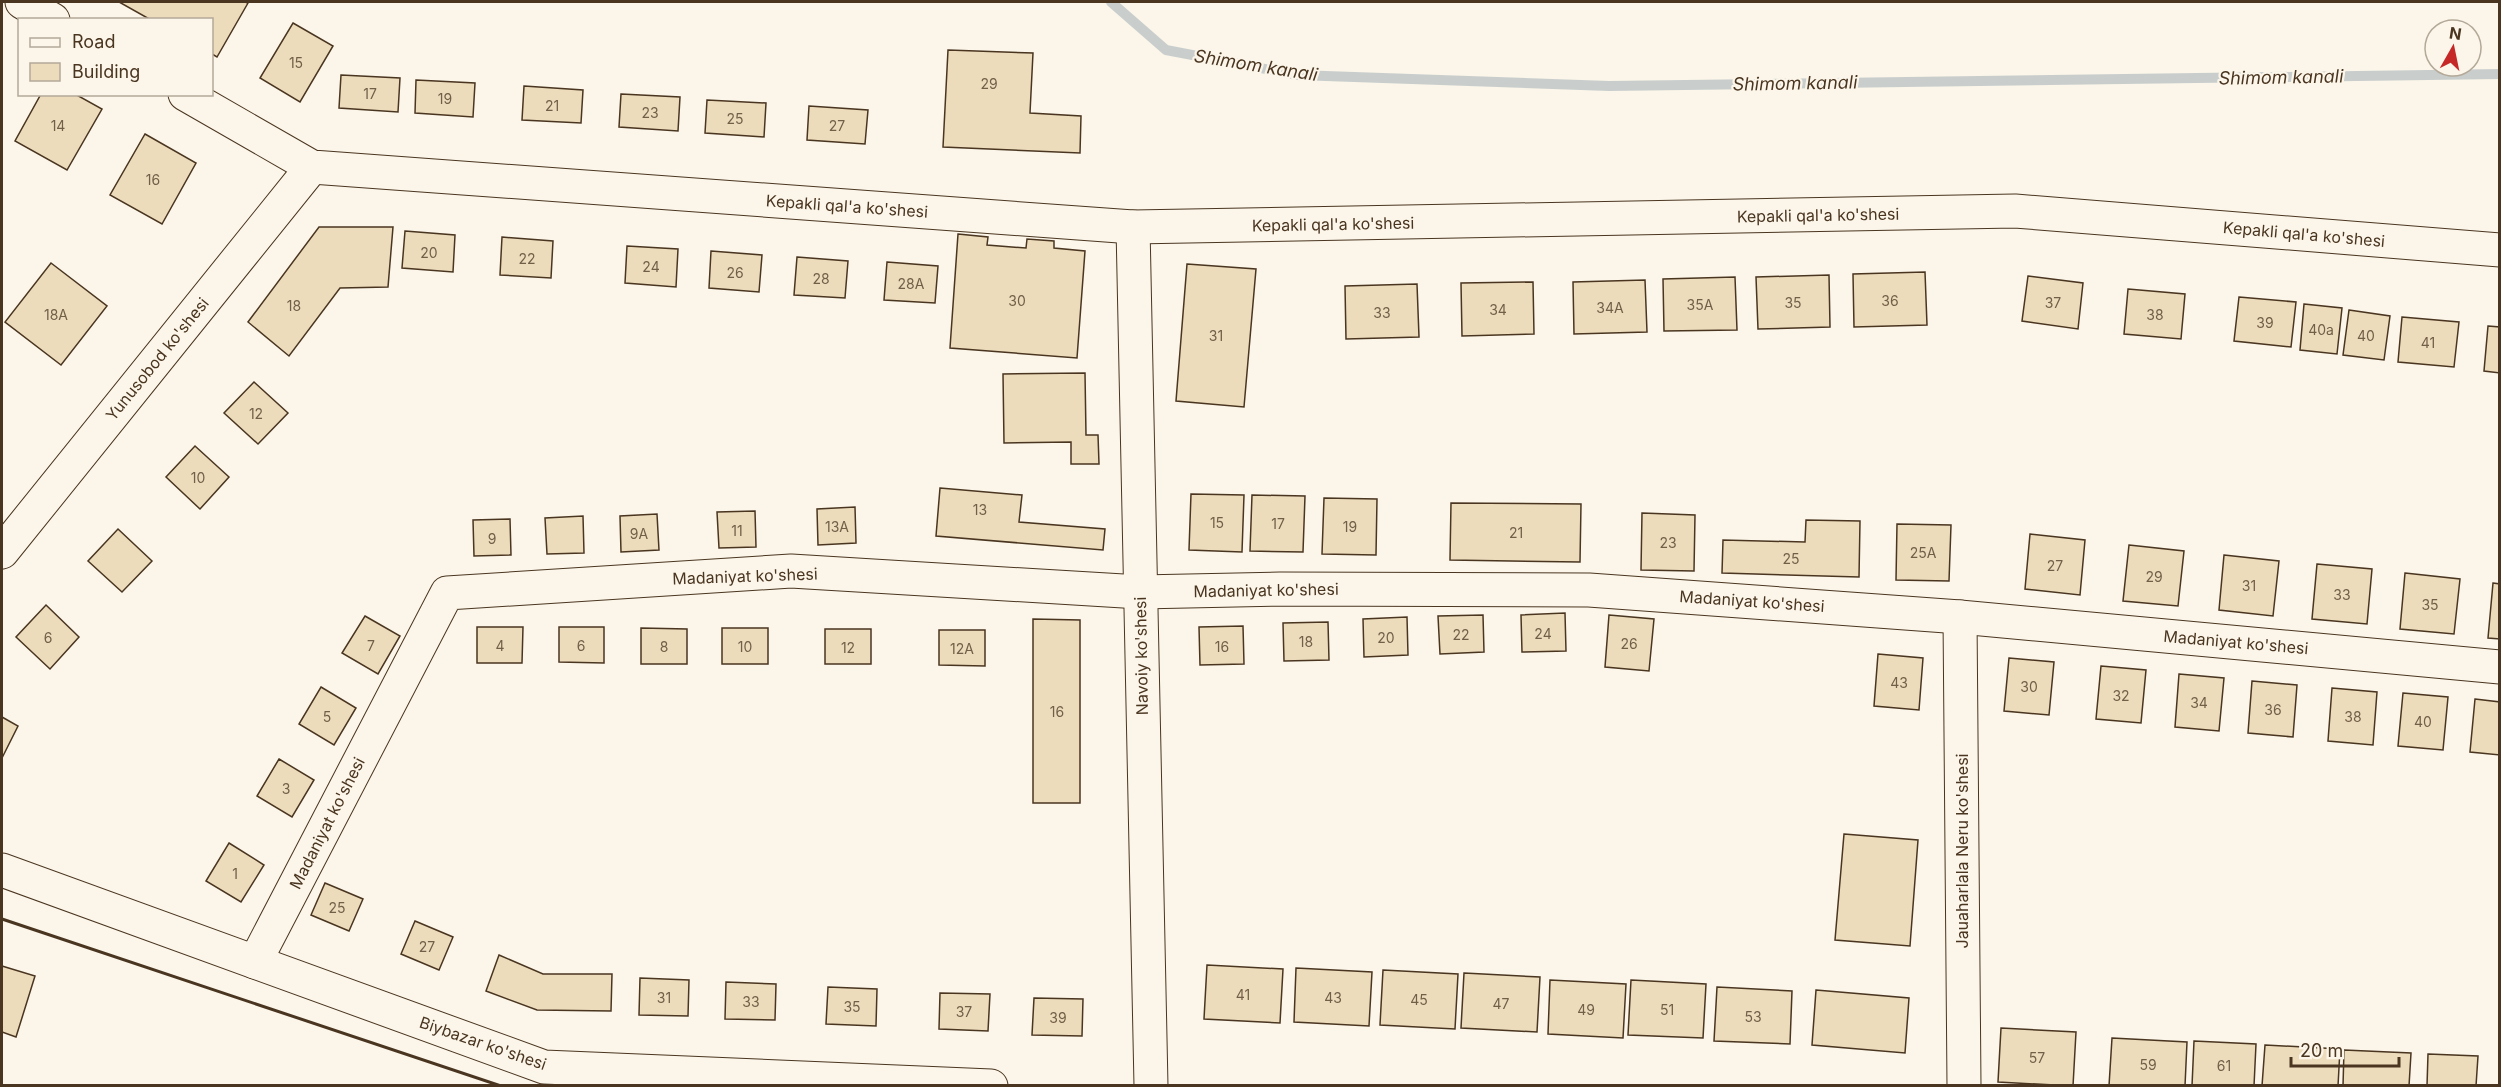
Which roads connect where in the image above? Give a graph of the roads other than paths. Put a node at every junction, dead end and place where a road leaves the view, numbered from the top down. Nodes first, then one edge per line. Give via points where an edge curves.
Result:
1 (22, 2) edge
2 (50, 18) edge
3 (189, 96) edge
4 (312, 166) junction
5 (1133, 227) junction
6 (2499, 249) edge
7 (2, 552) edge
8 (1140, 592) junction
9 (1960, 617) junction
10 (2499, 667) edge
11 (2, 870) edge
12 (255, 962) junction
13 (991, 1086) edge
14 (1151, 1086) edge
15 (1964, 1086) edge

1 - 2 street
3 - 4 street, Kepakli qal'a ko'shesi
4 - 5 street, Kepakli qal'a ko'shesi
4 - 7 street, Yunusobod ko'shesi
5 - 6 street, Kepakli qal'a ko'shesi via 2015,211
5 - 8 street, Navoiy ko'shesi
8 - 9 street, Madaniyat ko'shesi via 1589,590
8 - 12 street, Madaniyat ko'shesi via 790,571 447,593
8 - 14 street, Navoiy ko'shesi
9 - 10 street, Madaniyat ko'shesi
9 - 15 street, Jauaharlala Neru ko'shesi
11 - 12 street, Biybazar ko'shesi
12 - 13 street, Biybazar ko'shesi via 544,1067

